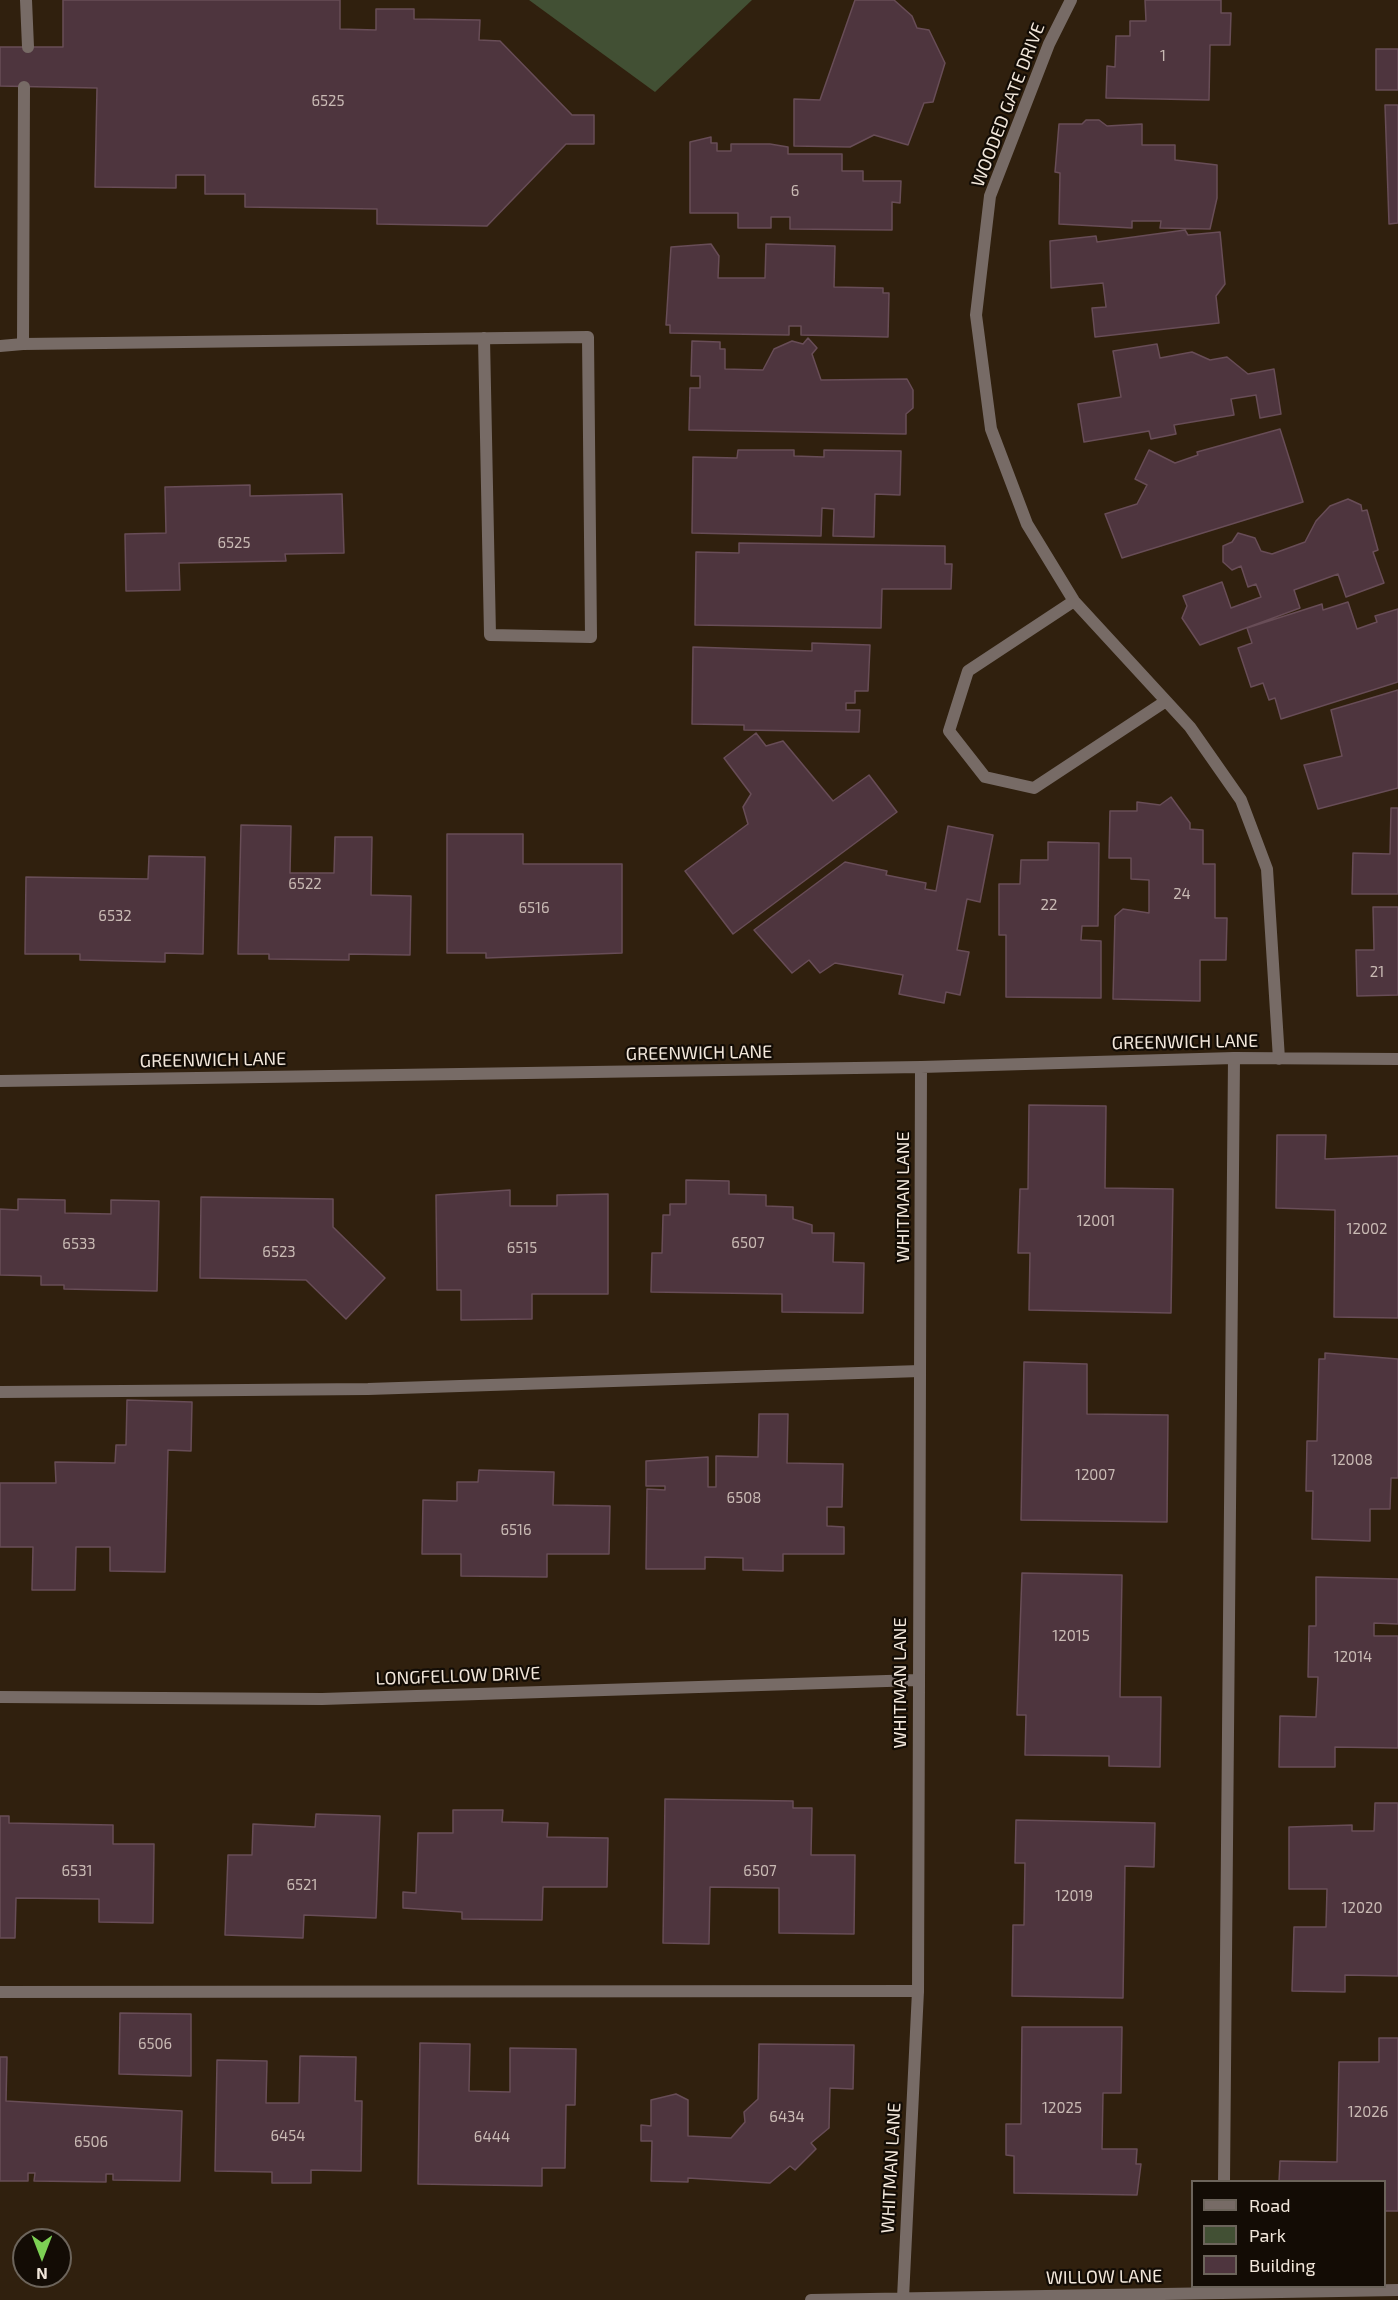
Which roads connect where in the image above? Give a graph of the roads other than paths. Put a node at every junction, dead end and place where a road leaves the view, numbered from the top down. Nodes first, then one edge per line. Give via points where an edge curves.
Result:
1 (26, 0) edge
2 (1071, 0) edge
3 (28, 47) dead end
4 (24, 87) dead end
5 (484, 338) junction
6 (23, 344) junction
7 (0, 346) edge
8 (1074, 601) junction
9 (1166, 701) junction
10 (1234, 1058) junction
11 (1279, 1059) junction
12 (1398, 1059) edge
13 (921, 1067) junction
14 (0, 1081) edge
15 (920, 1371) junction
16 (0, 1392) edge
17 (918, 1680) junction
18 (0, 1697) edge
19 (918, 1991) junction
20 (0, 1992) edge
21 (1224, 2180) edge
22 (1398, 2290) edge
23 (1218, 2293) edge
24 (903, 2299) edge
25 (811, 2300) edge

1 - 3 street
2 - 8 street, WOODED GATE DRIVE via 1049,44 990,196 976,315 991,429 1027,524
4 - 6 street
5 - 5 street via 490,635 591,637 588,337
5 - 6 street
6 - 7 street
8 - 9 street, WOODED GATE DRIVE
8 - 9 street via 968,671 950,731 984,777 1034,788
9 - 11 street, WOODED GATE DRIVE via 1190,727 1241,800 1266,868
10 - 11 street, GREENWICH LANE
10 - 13 street, GREENWICH LANE
10 - 21 street
11 - 12 street, GREENWICH LANE
13 - 14 street, GREENWICH LANE
13 - 15 street, WHITMAN LANE
15 - 16 street via 368,1389
15 - 17 street, WHITMAN LANE
17 - 18 street, LONGFELLOW DRIVE via 322,1699
17 - 19 street, WHITMAN LANE
19 - 20 street
19 - 24 street, WHITMAN LANE
22 - 23 street, WILLOW LANE
23 - 24 street, WILLOW LANE
24 - 25 street, WILLOW LANE

